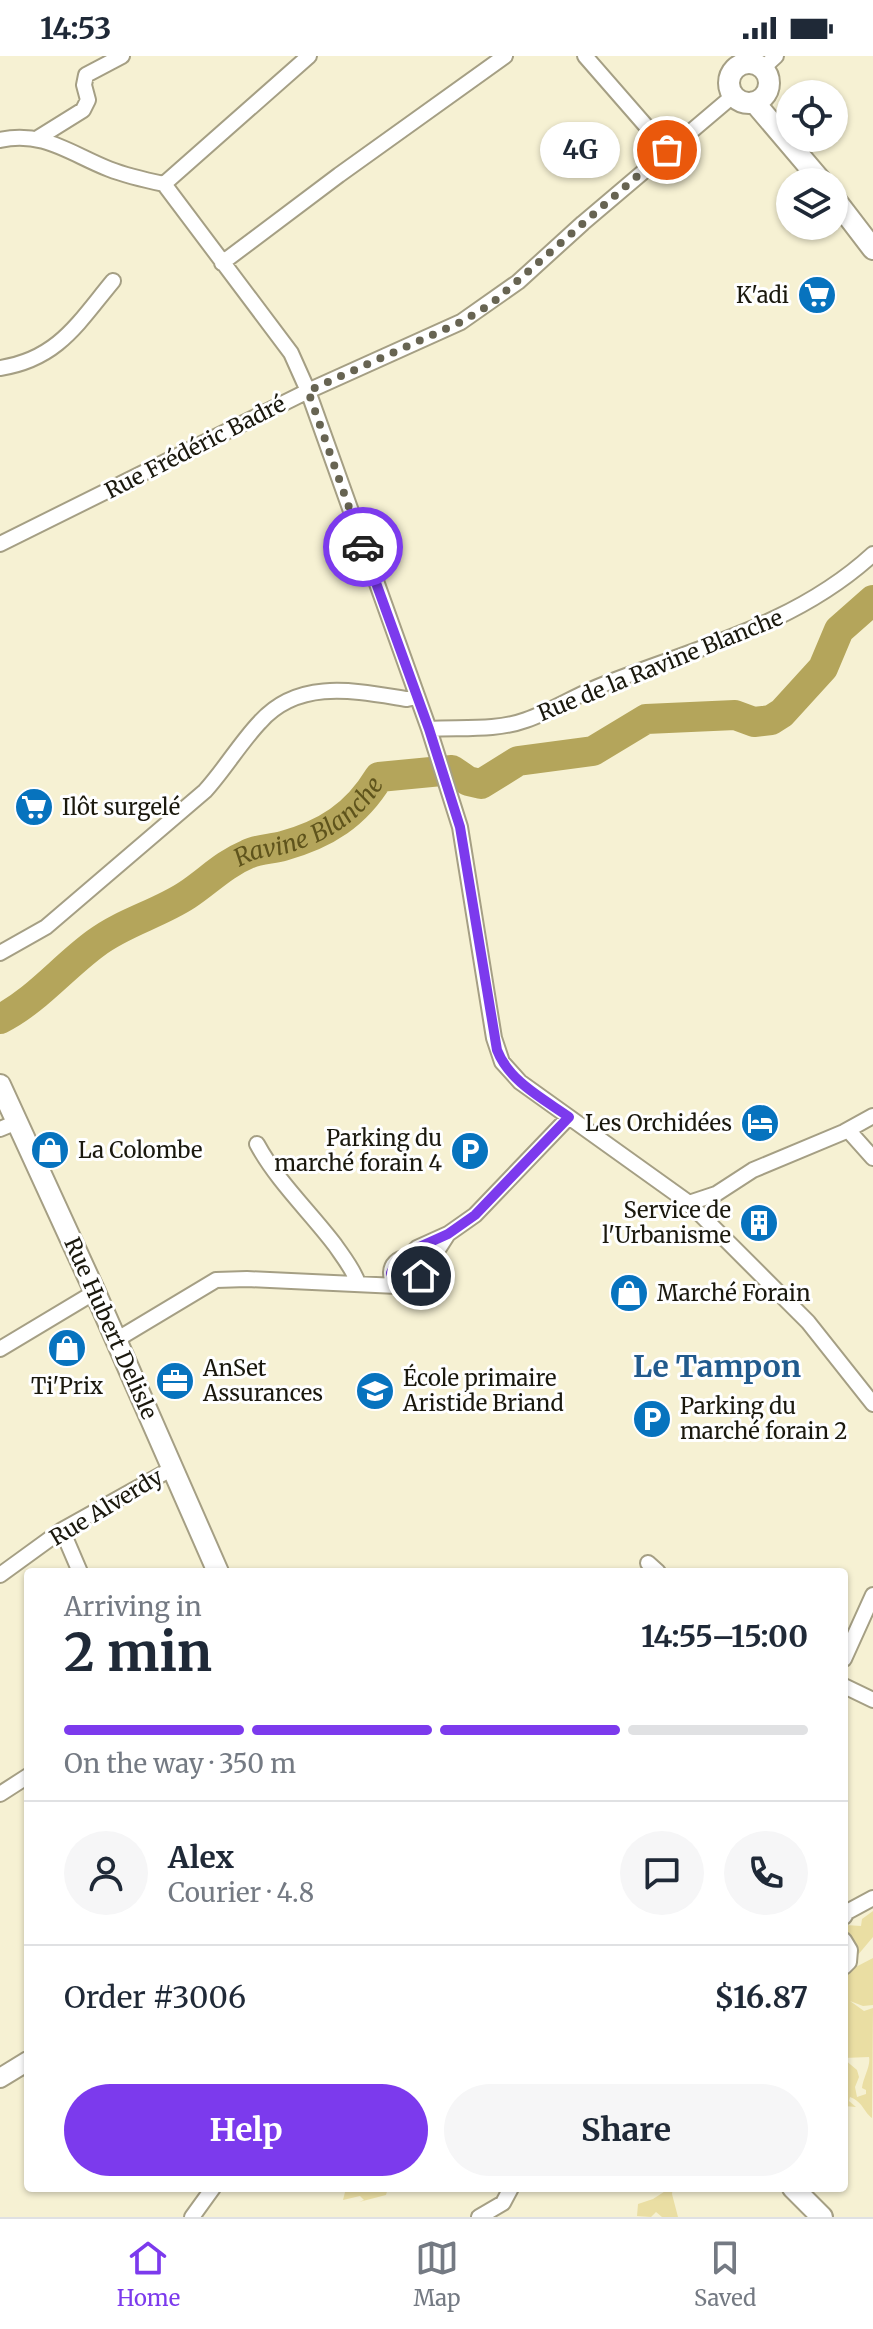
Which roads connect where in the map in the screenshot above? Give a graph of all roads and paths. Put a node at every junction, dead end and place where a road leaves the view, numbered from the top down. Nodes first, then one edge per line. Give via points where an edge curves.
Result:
1 (122, 56) edge
2 (309, 56) edge
3 (505, 56) edge
4 (585, 56) edge
5 (718, 56) edge
6 (750, 76) edge
7 (776, 109) edge
8 (38, 138) junction
9 (0, 140) edge
10 (667, 150) junction
11 (812, 168) edge
12 (164, 184) junction
13 (848, 216) edge
14 (873, 249) edge
15 (222, 263) junction
16 (113, 281) dead end
17 (0, 368) edge
18 (308, 391) junction
19 (0, 544) edge
20 (873, 554) edge
21 (416, 697) junction
22 (429, 729) junction
23 (0, 953) edge
24 (0, 1085) edge
25 (873, 1116) edge
26 (569, 1117) junction
27 (9, 1126) edge
28 (848, 1130) junction
29 (257, 1144) dead end
30 (873, 1158) edge
31 (689, 1203) junction
32 (448, 1234) junction
33 (407, 1258) junction
34 (421, 1276) junction
35 (358, 1283) junction
36 (397, 1286) junction
37 (95, 1292) junction
38 (116, 1340) junction
39 (0, 1349) edge
40 (873, 1404) edge
41 (173, 1468) junction
42 (62, 1530) junction
43 (78, 1568) edge
44 (216, 1568) edge
45 (0, 1575) edge
46 (873, 1595) edge
47 (848, 1650) edge
48 (848, 1688) edge
49 (873, 1700) edge
50 (24, 1779) edge
51 (0, 1794) edge
52 (873, 1898) edge
53 (848, 1911) edge
54 (24, 2063) edge
55 (0, 2078) edge
56 (210, 2192) edge
57 (509, 2192) edge
58 (797, 2192) edge
59 (192, 2217) edge
60 (479, 2217) edge
61 (822, 2217) edge

1 - 8 street via 86,75 83,110
2 - 12 street
3 - 15 street
4 - 10 street
5 - 6 main road
6 - 7 main road
6 - 10 street, Rue Frédéric Badré
6 - 11 main road
8 - 9 street
8 - 12 street via 107,168
10 - 18 street, Rue Frédéric Badré via 491,304
12 - 15 street
13 - 14 main road
15 - 18 street via 291,353
16 - 17 street via 57,347 31,361
18 - 19 street, Rue Frédéric Badré
18 - 21 street
20 - 22 street, Rue de la Ravine Blanche via 850,576 780,619 588,690 526,720
21 - 22 street
21 - 23 street via 329,690 302,693 279,705 205,791 46,927
22 - 26 street via 460,827 497,1050 520,1082
24 - 27 main road, Rue Hubert Delisle
25 - 28 street
26 - 31 street
26 - 32 street via 488,1204
27 - 37 main road, Rue Hubert Delisle
28 - 30 street
28 - 31 street
29 - 35 street
31 - 40 street via 808,1322
32 - 33 street
32 - 34 street
33 - 34 street via 419,1266
33 - 36 street via 391,1268
34 - 36 street via 412,1287
35 - 36 street
35 - 38 street via 216,1280
37 - 38 main road, Rue Hubert Delisle
37 - 39 street
38 - 41 main road, Rue Hubert Delisle
41 - 42 street, Rue Alverdy
41 - 44 main road, Rue Hubert Delisle
42 - 43 street
42 - 45 street, Rue Alverdy
46 - 47 street
48 - 49 street
50 - 51 street
52 - 53 street
54 - 55 street
56 - 59 street
57 - 60 street via 503,2203
58 - 61 main road

